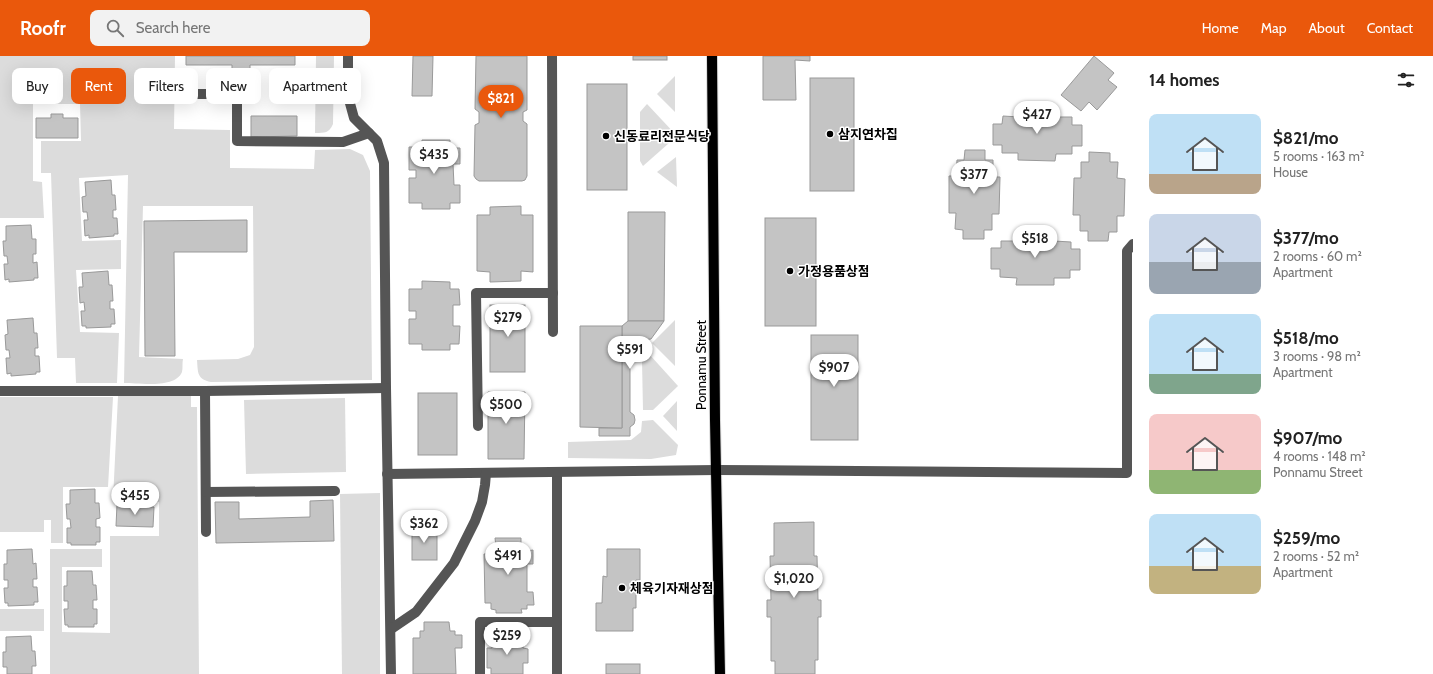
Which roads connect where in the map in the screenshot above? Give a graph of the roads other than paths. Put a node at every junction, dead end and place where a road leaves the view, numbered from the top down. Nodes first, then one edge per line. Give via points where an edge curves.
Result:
1 (348, 56) edge
2 (552, 56) edge
3 (712, 56) edge
4 (198, 94) edge
5 (369, 133) junction
6 (1133, 244) edge
7 (554, 293) junction
8 (553, 332) dead end
9 (386, 388) junction
10 (0, 391) edge
11 (205, 391) junction
12 (478, 426) dead end
13 (717, 470) junction
14 (557, 472) junction
15 (486, 473) junction
16 (387, 474) junction
17 (335, 491) dead end
18 (206, 492) junction
19 (206, 532) dead end
20 (557, 622) junction
21 (390, 629) junction
22 (392, 674) edge
23 (480, 674) edge
24 (557, 674) edge
25 (720, 674) edge

1 - 5 street via 348,96 354,118
2 - 7 street
3 - 13 main road, Ponnamu Street
4 - 5 street via 237,94 237,141 343,142
5 - 9 street via 377,141 384,163
6 - 13 street via 1127,250 1127,473
7 - 8 street
7 - 12 street via 476,293
9 - 11 street
9 - 16 street
10 - 11 street
11 - 18 street
13 - 14 street
13 - 25 main road, Ponnamu Street
14 - 15 street
14 - 20 street
15 - 16 street
15 - 21 street via 476,521 454,563 416,612
16 - 21 street
17 - 18 street
18 - 19 street
20 - 23 street via 480,622
20 - 24 street
21 - 22 street

